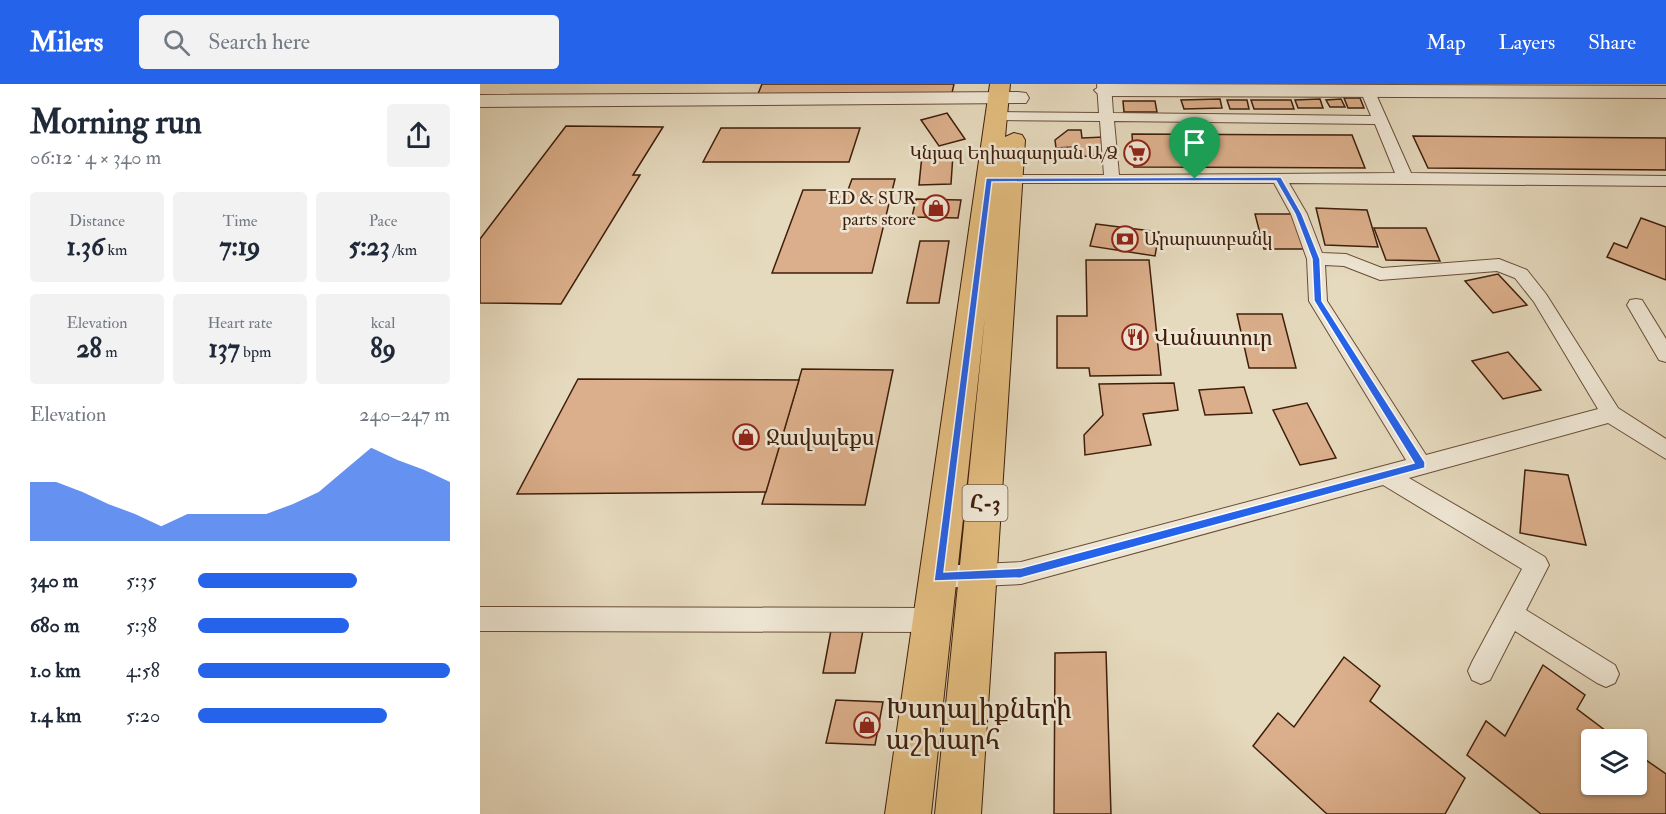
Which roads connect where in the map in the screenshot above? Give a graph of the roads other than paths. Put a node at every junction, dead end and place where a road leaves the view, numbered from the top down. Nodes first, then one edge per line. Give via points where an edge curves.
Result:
1 (1105, 87) edge
2 (1368, 92) junction
3 (1666, 92) edge
4 (1008, 99) edge
5 (480, 101) edge
6 (1108, 117) junction
7 (1380, 120) junction
8 (1405, 178) junction
9 (1279, 179) junction
10 (1000, 180) junction
11 (1112, 180) junction
12 (1666, 181) edge
13 (1316, 259) junction
14 (1636, 305) dead end
15 (1666, 355) edge
16 (1611, 414) junction
17 (1666, 450) edge
18 (1421, 465) junction
19 (1385, 475) junction
20 (979, 576) junction
21 (938, 578) junction
22 (1511, 615) junction
23 (480, 619) edge
24 (933, 620) junction
25 (1481, 670) dead end
26 (1606, 674) dead end
27 (908, 814) edge
28 (958, 814) edge

1 - 2 street
1 - 6 lane
2 - 3 street
2 - 7 lane
4 - 5 street
4 - 6 lane
4 - 10 main road, Հ-3
6 - 7 lane
6 - 11 lane
7 - 8 lane
8 - 9 lane
8 - 12 lane
9 - 11 lane
9 - 13 lane via 1299,214
10 - 11 lane
10 - 20 main road, Հ-3
10 - 21 main road, Հ-3
13 - 16 lane via 1346,260 1380,274 1499,265 1521,274 1540,298
13 - 18 lane via 1318,301
14 - 15 lane
16 - 17 lane
16 - 18 lane
18 - 19 lane
19 - 20 lane via 1021,573
19 - 22 lane via 1537,565
20 - 21 lane
20 - 28 main road, Հ-3
21 - 24 main road, Հ-3
22 - 25 lane
22 - 26 lane
23 - 24 lane
24 - 27 main road, Հ-3

